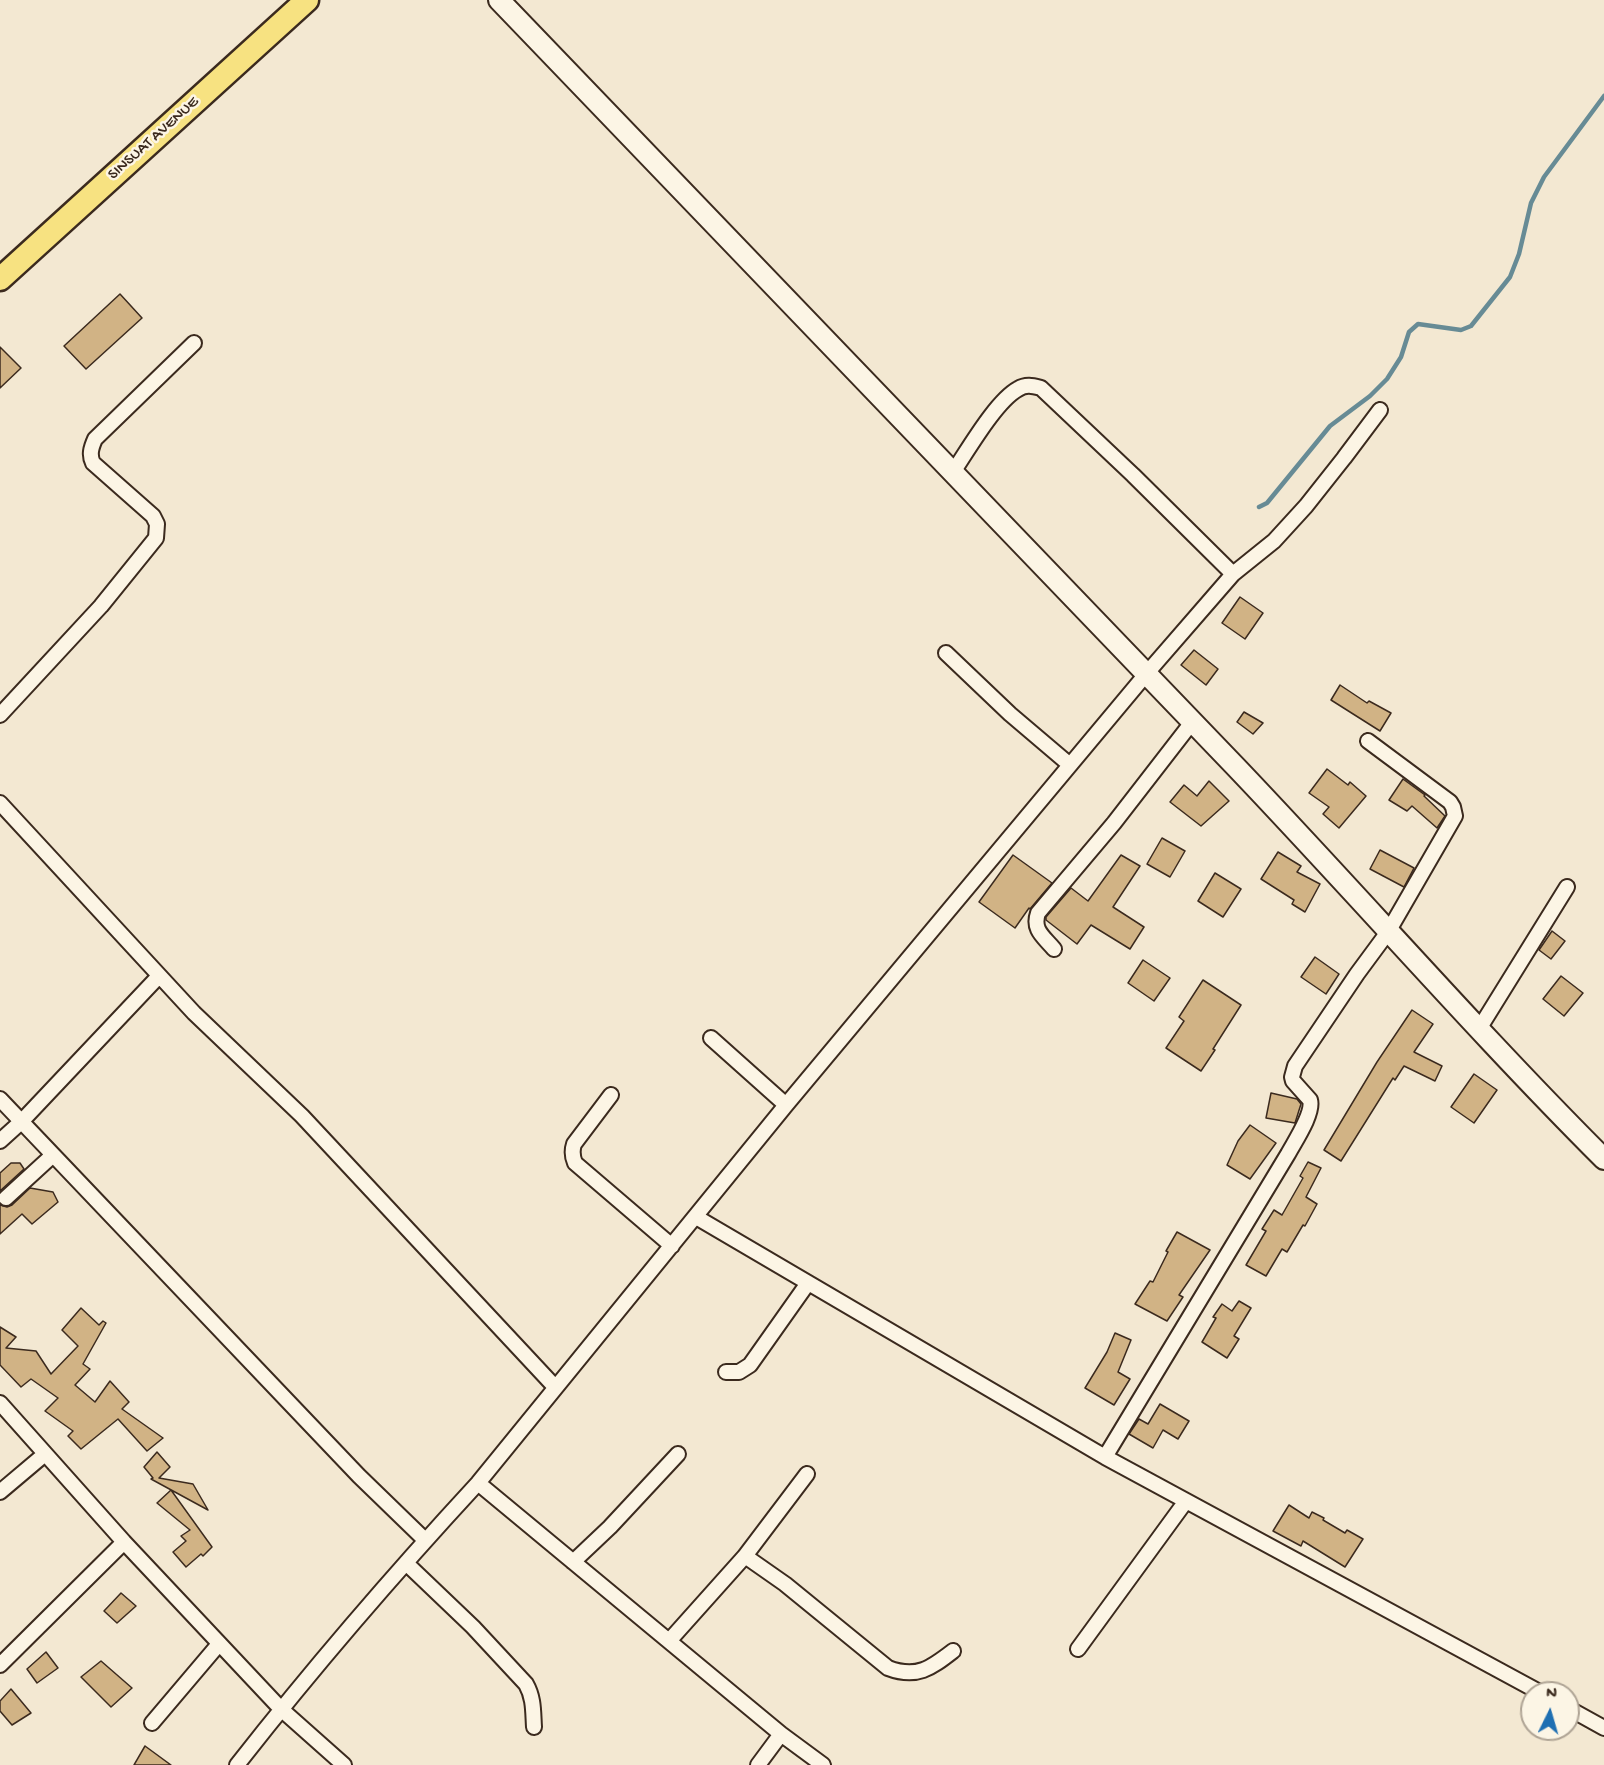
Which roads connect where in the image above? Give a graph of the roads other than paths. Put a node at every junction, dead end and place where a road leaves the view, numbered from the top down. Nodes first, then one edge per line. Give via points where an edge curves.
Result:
1 (307, 0) edge
2 (499, 0) edge
3 (0, 279) edge
4 (194, 343) dead end
5 (1380, 410) dead end
6 (953, 471) junction
7 (1233, 574) junction
8 (946, 654) dead end
9 (1147, 673) junction
10 (0, 715) edge
11 (1193, 721) junction
12 (1368, 741) dead end
13 (1070, 765) junction
14 (0, 803) edge
15 (1567, 887) dead end
16 (1388, 932) junction
17 (1054, 949) dead end
18 (159, 976) junction
19 (1479, 1029) junction
20 (711, 1038) dead end
21 (611, 1095) dead end
22 (0, 1099) edge
23 (786, 1105) junction
24 (21, 1122) junction
25 (0, 1141) edge
26 (53, 1155) junction
27 (1604, 1159) edge
28 (6, 1198) dead end
29 (696, 1217) junction
30 (672, 1246) junction
31 (808, 1283) junction
32 (726, 1372) dead end
33 (555, 1387) junction
34 (0, 1403) edge
35 (45, 1454) junction
36 (678, 1454) dead end
37 (1105, 1457) junction
38 (807, 1474) dead end
39 (478, 1483) junction
40 (0, 1492) edge
41 (1186, 1501) junction
42 (425, 1540) junction
43 (124, 1542) junction
44 (745, 1556) junction
45 (573, 1562) junction
46 (406, 1563) junction
47 (669, 1641) junction
48 (219, 1644) junction
49 (1078, 1649) dead end
50 (953, 1651) dead end
51 (0, 1665) edge
52 (1520, 1682) edge
53 (280, 1710) junction
54 (1580, 1715) edge
55 (152, 1723) dead end
56 (534, 1727) dead end
57 (1604, 1728) edge
58 (781, 1734) junction
59 (237, 1765) edge
60 (344, 1765) edge
61 (758, 1765) edge
62 (823, 1765) edge

1 - 3 main road, SINSUAT AVENUE
2 - 6 street
4 - 10 street via 95,439 90,456 153,516 156,538
5 - 7 street via 1274,542
6 - 7 street via 1009,395 1026,386 1041,388
6 - 9 street
7 - 9 street
8 - 13 street
9 - 11 street
9 - 13 street
11 - 16 street
11 - 17 street via 1038,913 1037,930
12 - 16 street via 1450,802 1455,811
13 - 23 street
14 - 18 street
15 - 19 street
16 - 19 street
16 - 37 street via 1295,1066 1293,1081 1310,1100 1310,1112
18 - 24 street
18 - 33 street via 302,1116
19 - 27 street
20 - 23 street
21 - 30 street via 574,1143 573,1159
22 - 24 street
23 - 29 street
24 - 25 street
24 - 26 street
26 - 28 street
26 - 42 street
29 - 30 street
29 - 31 street
30 - 33 street
31 - 32 street via 750,1365 739,1372
31 - 37 street
33 - 39 street
34 - 35 street
35 - 40 street
35 - 43 street
36 - 45 street
37 - 41 street
38 - 44 street
39 - 42 street
39 - 45 street
41 - 49 street
41 - 52 street
42 - 46 street
43 - 48 street
43 - 51 street
44 - 47 street
44 - 50 street via 888,1668 908,1673 921,1671
45 - 47 street
46 - 53 street
46 - 56 street via 526,1684 531,1692
47 - 58 street
48 - 53 street
48 - 55 street
53 - 59 street
53 - 60 street
54 - 57 street
58 - 61 street
58 - 62 street

